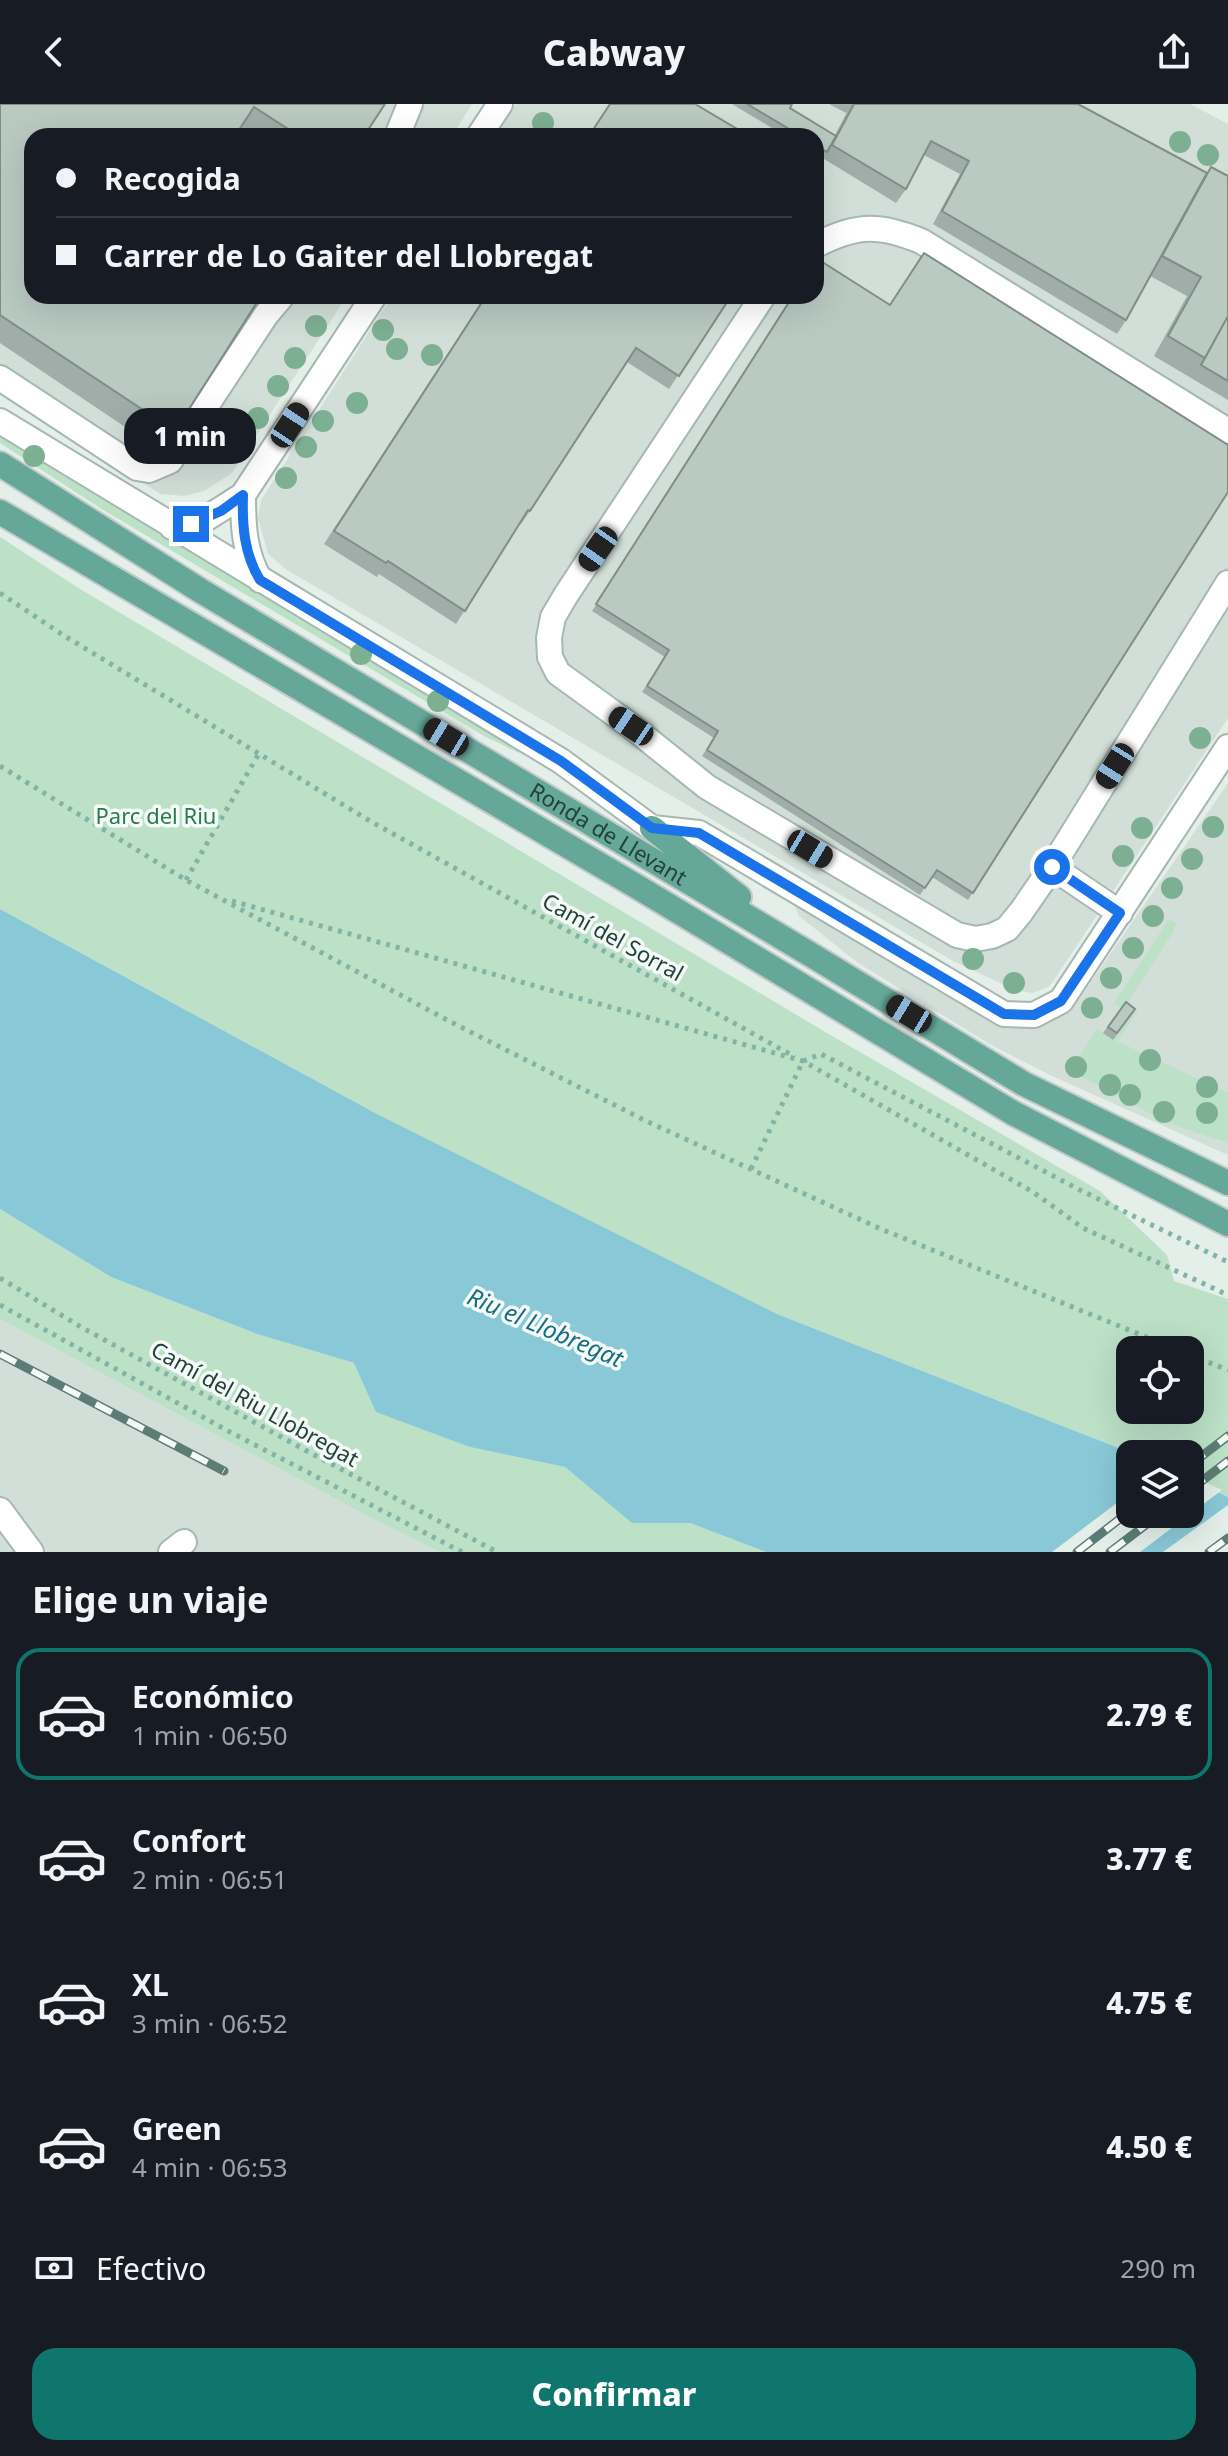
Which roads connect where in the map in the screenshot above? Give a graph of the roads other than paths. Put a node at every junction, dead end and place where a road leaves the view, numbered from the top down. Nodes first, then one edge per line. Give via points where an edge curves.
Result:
1 (410, 104) edge
2 (500, 104) edge
3 (400, 128) edge
4 (484, 128) edge
5 (824, 241) edge
6 (275, 304) edge
7 (369, 304) edge
8 (758, 304) edge
9 (0, 378) edge
10 (0, 421) edge
11 (1228, 431) edge
12 (0, 464) edge
13 (243, 495) junction
14 (0, 512) edge
15 (172, 527) junction
16 (260, 580) junction
17 (1228, 583) edge
18 (1228, 747) edge
19 (652, 828) junction
20 (1052, 867) junction
21 (1120, 913) junction
22 (813, 956) junction
23 (1197, 1169) junction
24 (1228, 1173) edge
25 (1228, 1183) edge
26 (1228, 1224) edge
27 (0, 1510) edge
28 (31, 1552) edge

1 - 3 street
2 - 4 street
5 - 11 street via 867,228 892,229 921,241
6 - 9 street via 170,461 149,470 137,468
7 - 13 street
8 - 20 street via 553,617 550,657 558,673 707,787 957,935 975,939 1007,929
10 - 15 street, Ronda de Llevant
12 - 22 main road, Ronda de Llevant via 201,591
13 - 15 street via 207,518
13 - 16 street via 249,559
14 - 26 main road, Ronda de Llevant via 1013,1113
15 - 16 street, Ronda de Llevant
16 - 19 street, Ronda de Llevant via 561,761
17 - 20 street
18 - 21 street
19 - 21 street via 699,833 1004,1014 1034,1015 1061,1001
19 - 22 main road
20 - 21 street
22 - 23 main road, Ronda de Llevant via 1024,1084
23 - 24 main road
23 - 25 main road, Ronda de Llevant
27 - 28 street

